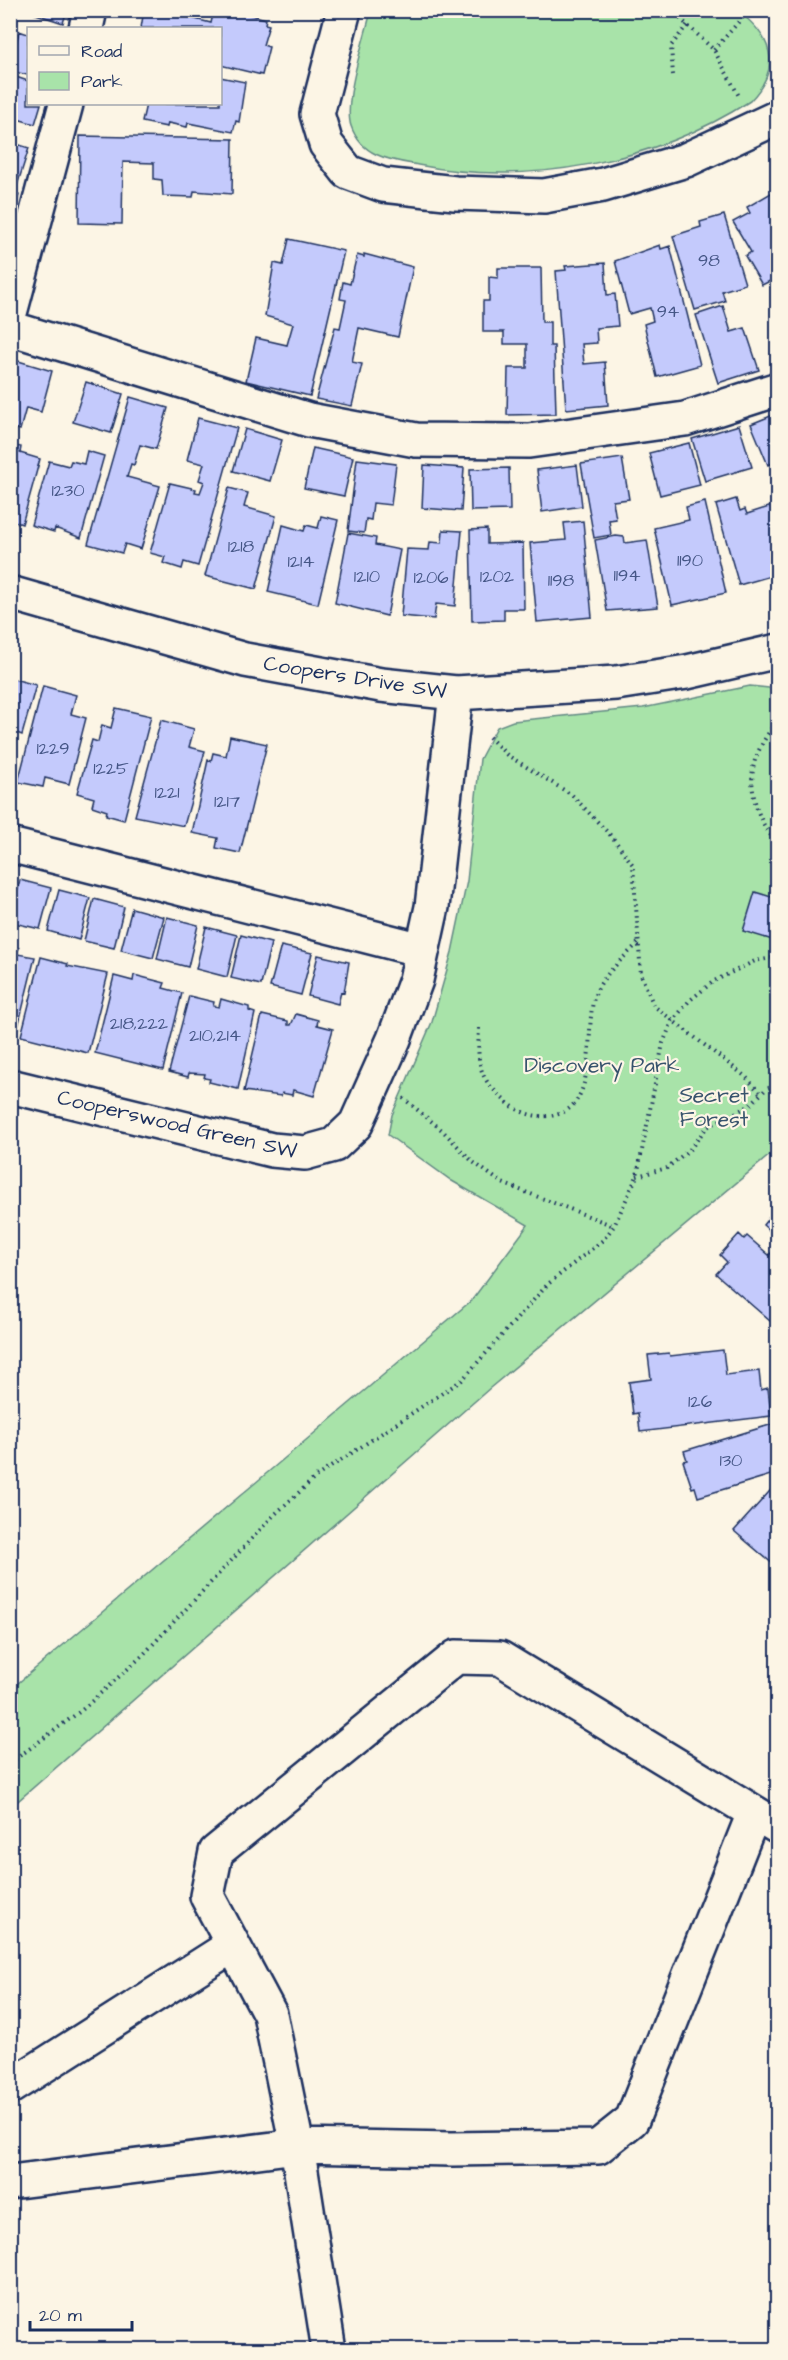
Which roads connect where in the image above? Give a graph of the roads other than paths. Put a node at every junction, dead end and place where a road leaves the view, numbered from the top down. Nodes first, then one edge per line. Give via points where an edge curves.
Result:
1 (90, 10) edge
2 (345, 10) edge
3 (86, 27) edge
4 (66, 105) edge
5 (767, 122) edge
6 (10, 313) edge
7 (10, 328) edge
8 (777, 388) edge
9 (10, 593) edge
10 (777, 651) edge
11 (456, 693) junction
12 (10, 845) edge
13 (422, 950) junction
14 (10, 1086) edge
15 (766, 1820) edge
16 (233, 1945) junction
17 (10, 2087) edge
18 (297, 2146) junction
19 (10, 2182) edge
20 (329, 2349) edge

1 - 3 street
2 - 5 street via 317,114 326,144 348,172 383,185 455,193 544,196 603,185 686,160
4 - 6 street
7 - 8 street via 309,420 416,440 529,441 686,419
9 - 11 street, Coopers Drive SW via 245,660 381,685
10 - 11 street, Coopers Drive SW via 687,672 616,683
11 - 13 street, Cooperswood Green SW via 432,907
12 - 13 street
13 - 14 street, Cooperswood Green SW via 416,980 377,1078 356,1124 334,1145 305,1153 272,1150
15 - 16 street via 500,1658 456,1657 216,1852 207,1896
15 - 18 street via 632,2120 598,2147
16 - 17 street
16 - 18 street via 270,2014
18 - 19 street
18 - 20 street

